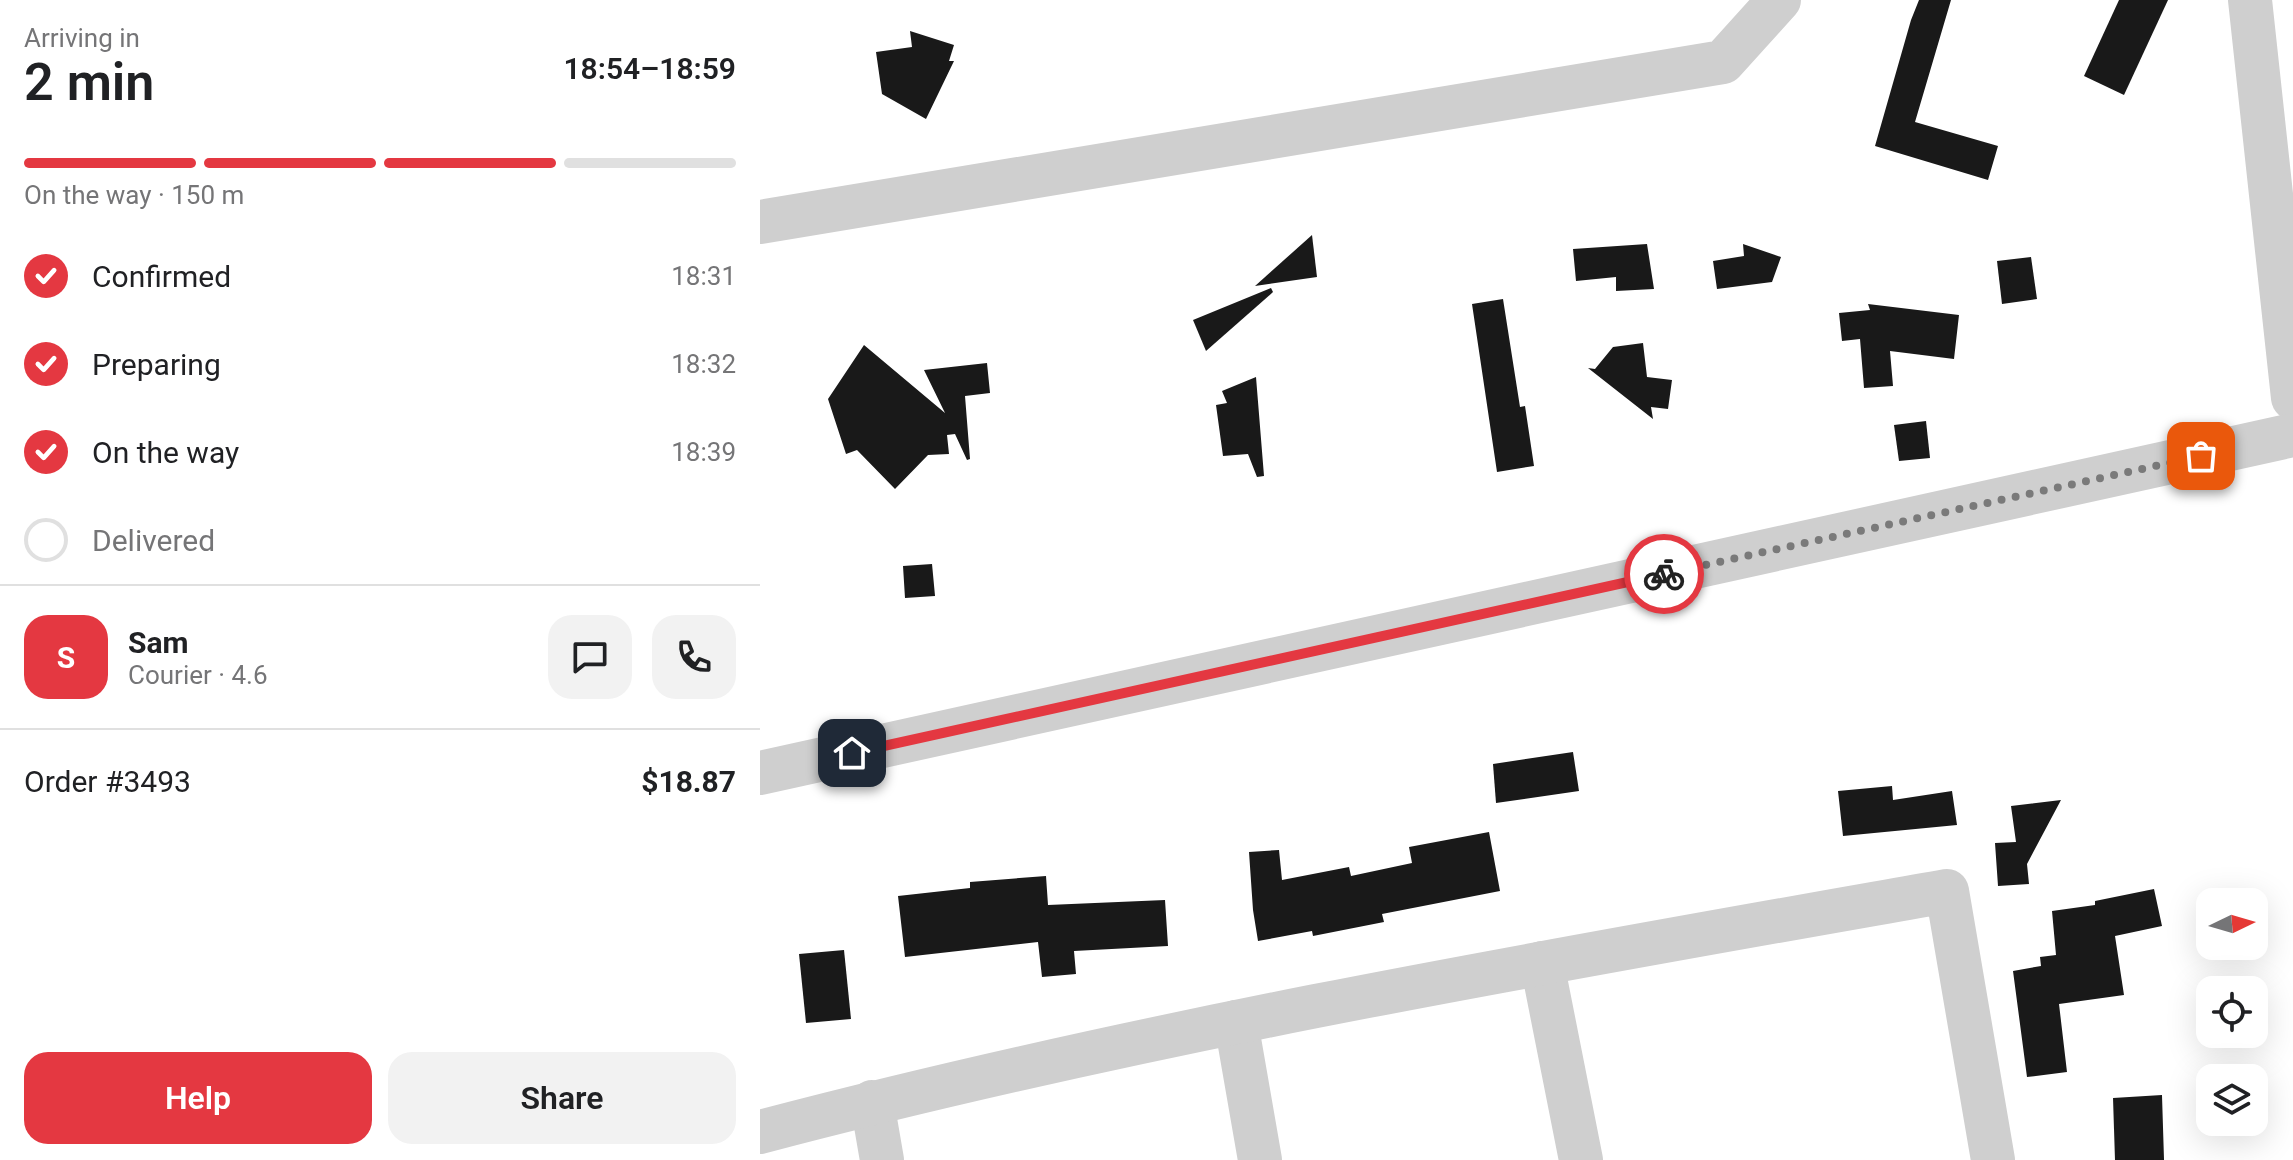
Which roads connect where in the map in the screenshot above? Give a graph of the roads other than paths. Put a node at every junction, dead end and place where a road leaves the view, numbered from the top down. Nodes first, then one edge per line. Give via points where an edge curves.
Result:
1 (1779, 0) edge
2 (2250, 0) edge
3 (760, 222) edge
4 (2293, 398) edge
5 (2293, 435) edge
6 (760, 773) edge
7 (1542, 963) junction
8 (1236, 1022) junction
9 (872, 1102) junction
10 (760, 1132) edge
11 (882, 1160) edge
12 (1260, 1160) edge
13 (1581, 1160) edge
14 (1993, 1160) edge

1 - 3 street via 1723,62
2 - 4 street
5 - 6 street
7 - 8 street
7 - 13 street
7 - 14 street via 1947,891
8 - 9 street
8 - 12 street
9 - 10 street
9 - 11 street

